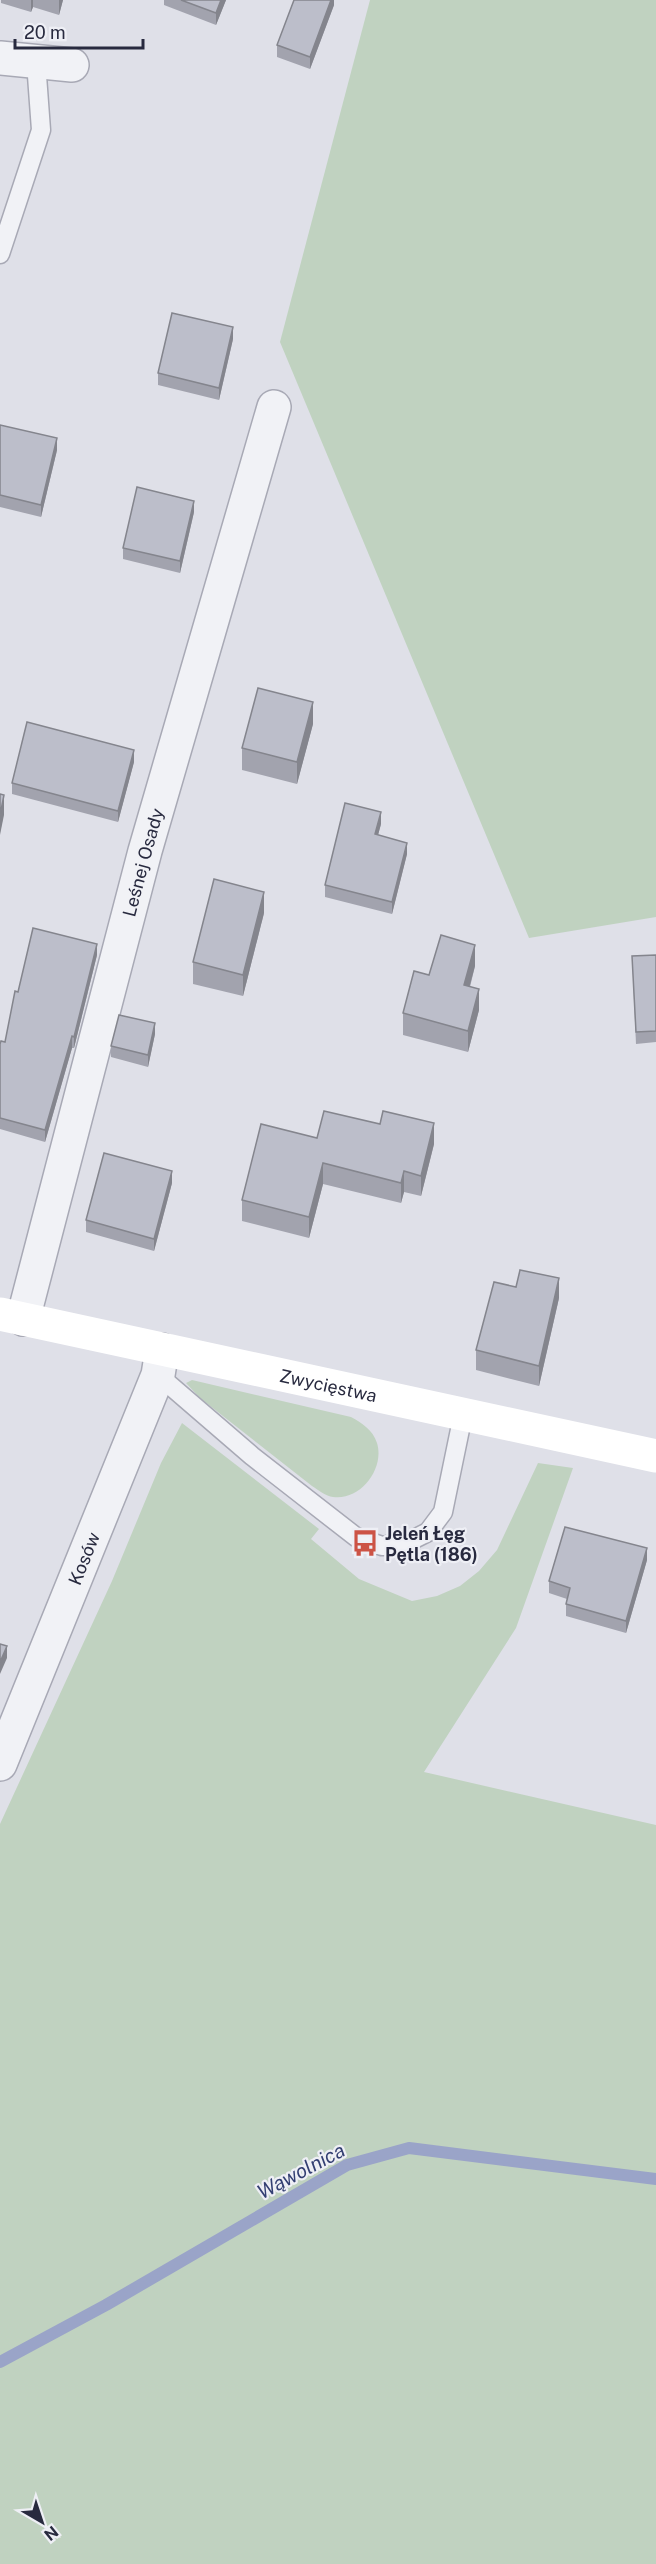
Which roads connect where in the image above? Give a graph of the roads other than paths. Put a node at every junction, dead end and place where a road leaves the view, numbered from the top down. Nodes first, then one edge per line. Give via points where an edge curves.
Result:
1 (0, 58) edge
2 (36, 62) junction
3 (72, 65) dead end
4 (0, 254) edge
5 (274, 407) dead end
6 (11, 1316) edge
7 (160, 1363) junction
8 (464, 1415) junction
9 (656, 1456) edge
10 (0, 1764) edge

1 - 2 street
2 - 3 street
2 - 4 lane via 41,130
5 - 6 street, Leśnej Osady
6 - 7 street, Zwycięstwa
7 - 8 street, Zwycięstwa
7 - 8 lane via 252,1456 356,1537 382,1546 408,1542 428,1533 443,1512
7 - 10 street, Kosów
8 - 9 street, Zwycięstwa

